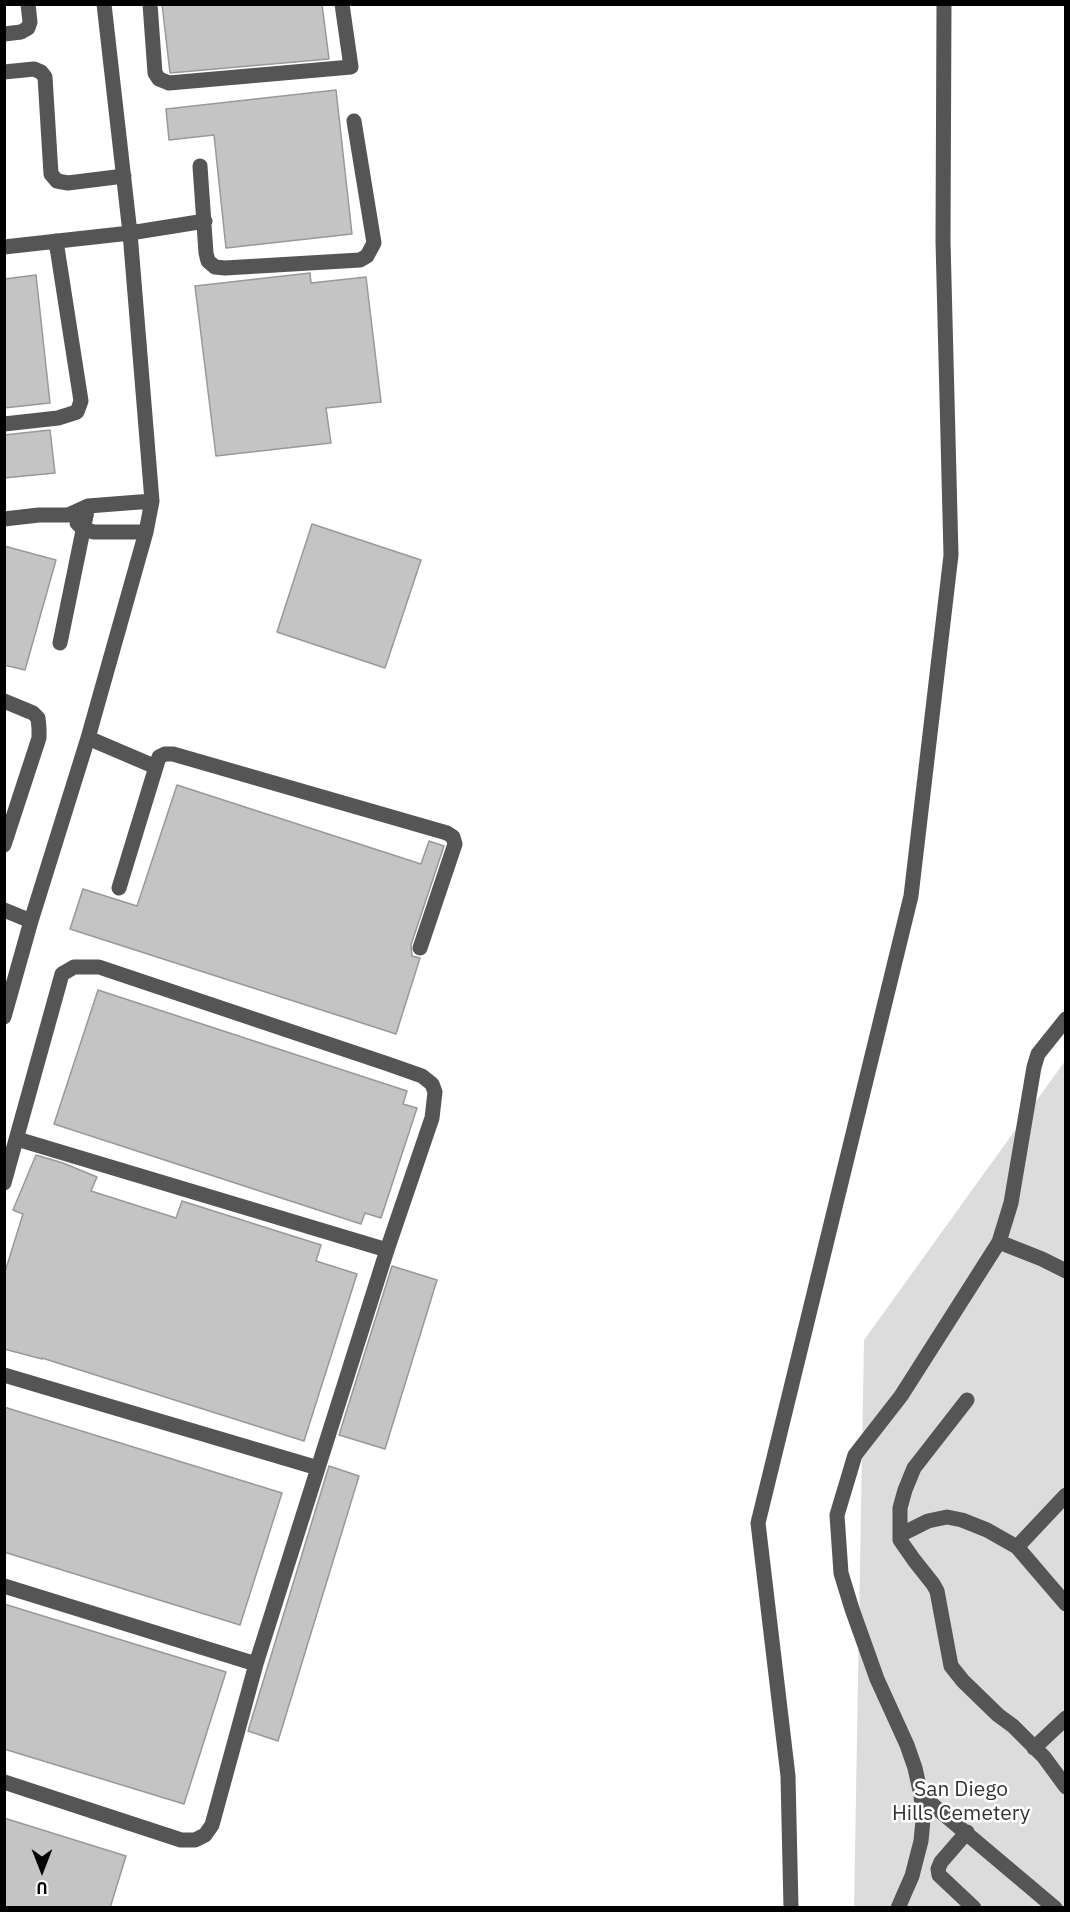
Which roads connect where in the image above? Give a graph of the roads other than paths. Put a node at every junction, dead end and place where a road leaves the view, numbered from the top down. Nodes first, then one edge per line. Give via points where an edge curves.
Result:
1 (28, 4) edge
2 (104, 4) edge
3 (150, 4) edge
4 (342, 4) edge
5 (944, 4) edge
6 (4, 34) edge
7 (4, 72) edge
8 (354, 122) dead end
9 (200, 166) dead end
10 (124, 176) junction
11 (205, 221) junction
12 (130, 233) junction
13 (56, 241) junction
14 (4, 247) edge
15 (4, 424) edge
16 (152, 501) junction
17 (88, 506) junction
18 (68, 515) junction
19 (4, 519) edge
20 (83, 529) junction
21 (146, 532) junction
22 (60, 643) dead end
23 (4, 701) edge
24 (88, 738) junction
25 (156, 767) junction
26 (4, 845) edge
27 (119, 888) dead end
28 (4, 910) edge
29 (32, 921) junction
30 (420, 948) dead end
31 (4, 1017) edge
32 (1065, 1019) edge
33 (17, 1139) junction
34 (4, 1183) edge
35 (999, 1242) junction
36 (387, 1250) junction
37 (1065, 1271) edge
38 (4, 1375) edge
39 (968, 1400) dead end
40 (318, 1468) junction
41 (1065, 1494) edge
42 (900, 1535) junction
43 (1017, 1547) junction
44 (4, 1586) edge
45 (1065, 1604) edge
46 (256, 1664) junction
47 (1065, 1718) edge
48 (1034, 1748) junction
49 (4, 1782) edge
50 (1065, 1787) edge
51 (921, 1795) junction
52 (967, 1832) junction
53 (1065, 1898) edge
54 (790, 1908) edge
55 (898, 1908) edge
56 (974, 1908) edge
57 (1056, 1908) edge

1 - 6 street via 28,27
2 - 10 street
3 - 4 street via 155,73 169,83 351,67
5 - 54 street via 943,241 951,555 911,896 758,1523 788,1776
7 - 10 street via 34,69 45,77 51,174 57,181
8 - 11 street via 374,243 364,258 218,268 208,261
9 - 11 street
10 - 12 street
11 - 12 street
12 - 13 street
12 - 16 street
13 - 14 street
13 - 15 street via 81,401 77,412 58,418
16 - 17 street
16 - 21 street
17 - 18 street
17 - 20 street
18 - 19 street
18 - 20 street
20 - 21 street
20 - 22 street
21 - 24 street
23 - 26 street via 38,718 39,738
24 - 25 street
24 - 29 street
25 - 27 street
25 - 30 street via 160,756 173,754 447,832 455,844
28 - 29 street
29 - 31 street
32 - 35 street via 1038,1054 1034,1067 1011,1203
33 - 34 street
33 - 36 street
33 - 36 street via 62,974 74,967 99,967 388,1064 422,1076 432,1084 432,1118
35 - 37 street
35 - 51 street via 901,1396 855,1455 837,1515 841,1573 877,1679 907,1745
36 - 40 street
38 - 40 street
39 - 42 street via 914,1468 900,1508
40 - 46 street
41 - 43 street
42 - 43 street via 928,1521 947,1517 987,1530
42 - 48 street via 937,1591 951,1665
43 - 45 street
44 - 46 street
46 - 49 street via 212,1825 195,1840 181,1840
47 - 48 street
48 - 50 street
51 - 52 street
51 - 55 street via 921,1840 912,1876
52 - 56 street via 938,1869 939,1875
52 - 57 street
53 - 57 street

